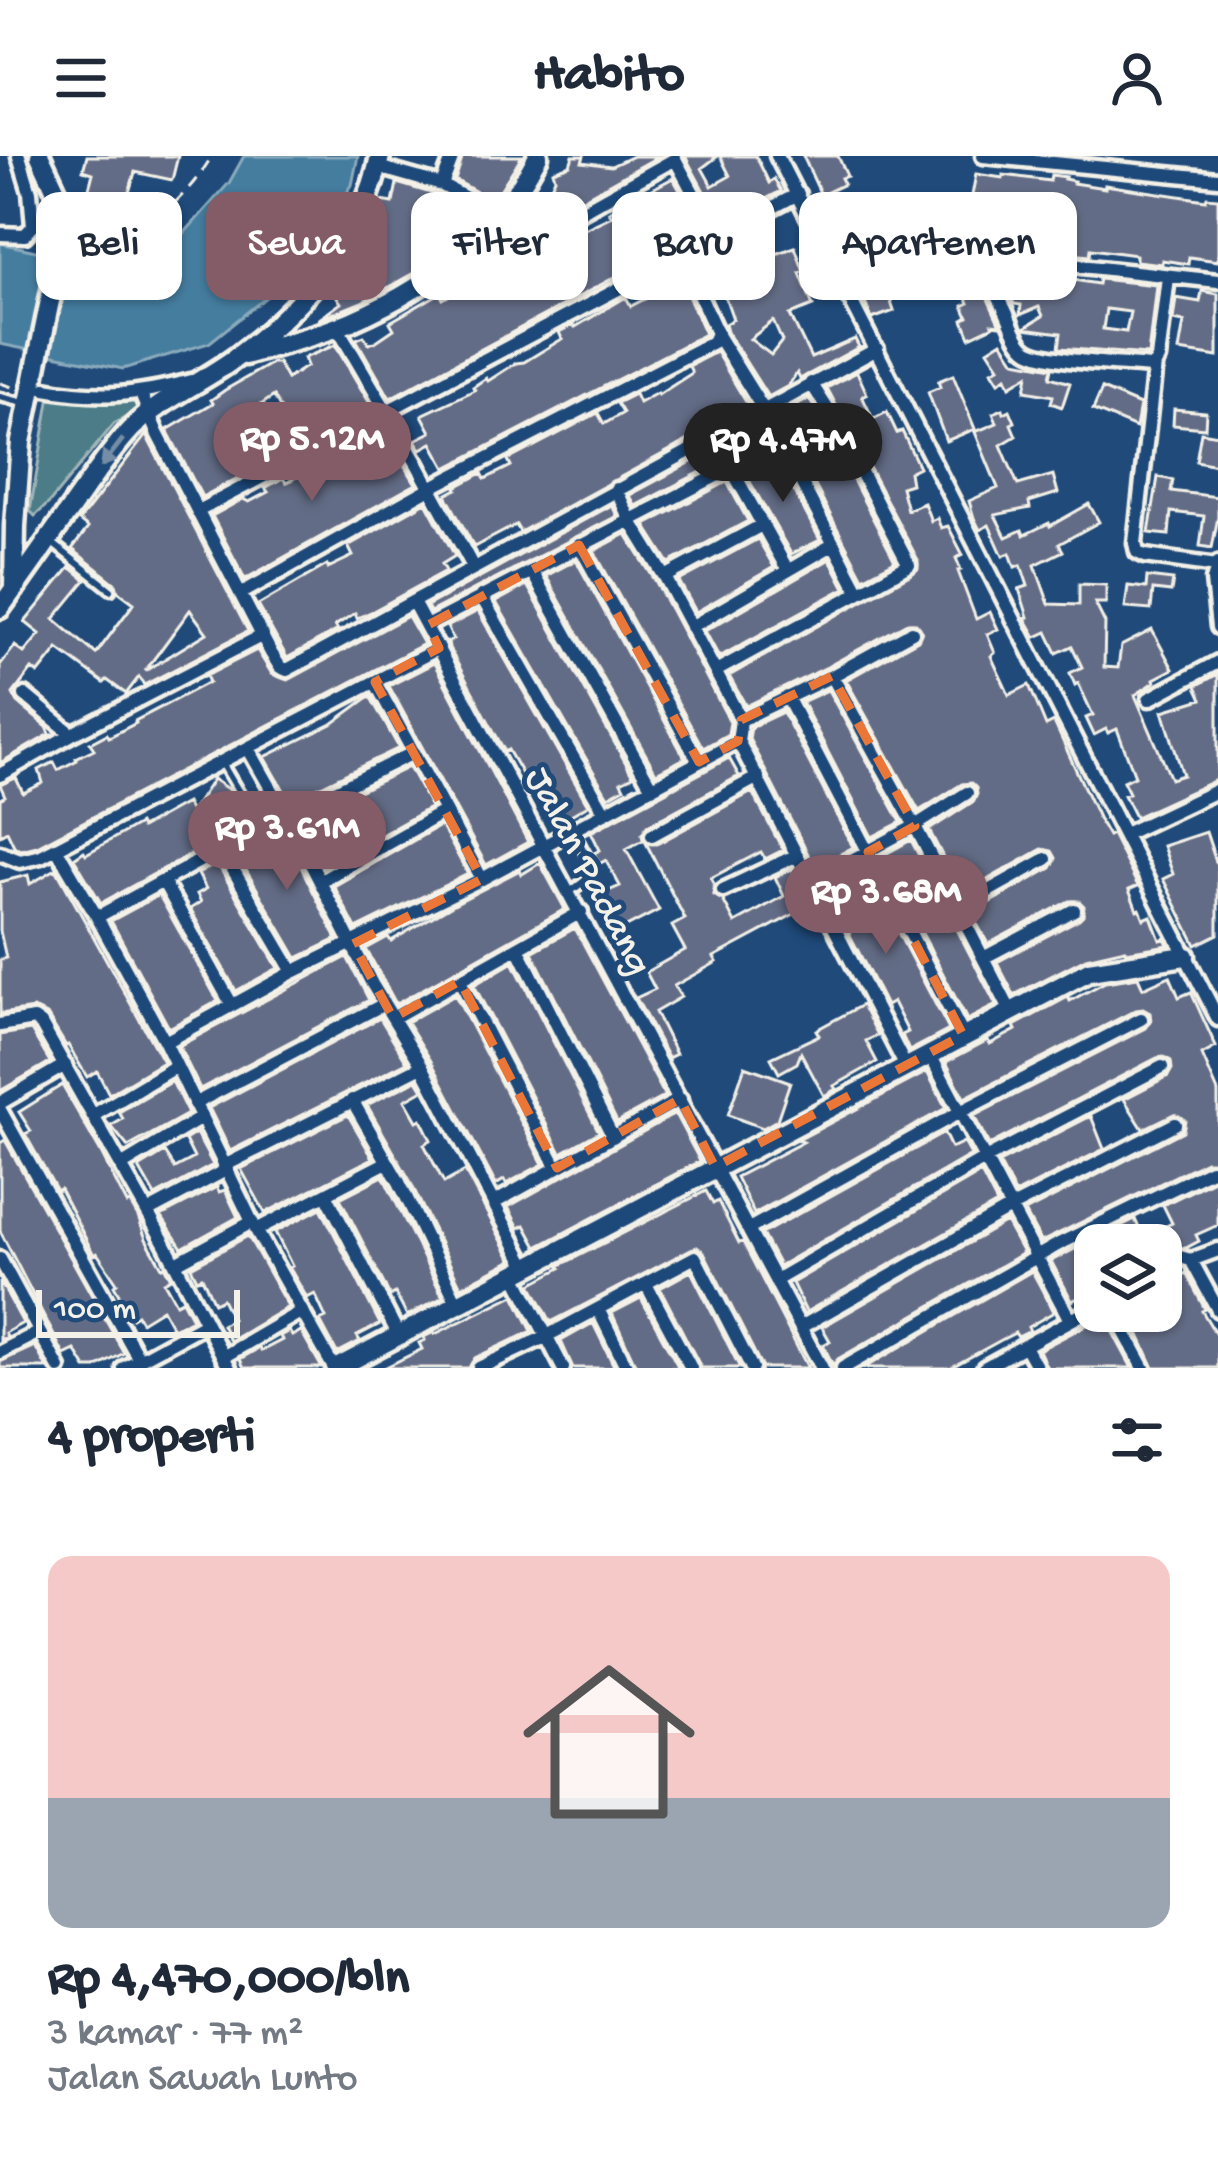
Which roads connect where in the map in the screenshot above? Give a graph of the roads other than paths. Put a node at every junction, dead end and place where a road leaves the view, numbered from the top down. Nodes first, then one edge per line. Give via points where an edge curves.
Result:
1 (19, 156) edge
2 (40, 156) edge
3 (453, 156) edge
4 (538, 156) edge
5 (777, 156) edge
6 (983, 156) edge
7 (674, 157) edge
8 (379, 161) edge
9 (1218, 179) edge
10 (442, 185) junction
11 (455, 192) edge
12 (515, 192) edge
13 (693, 192) edge
14 (798, 194) junction
15 (775, 206) edge
16 (588, 208) edge
17 (0, 234) edge
18 (1168, 277) junction
19 (1218, 281) edge
20 (411, 289) edge
21 (612, 292) edge
22 (701, 300) edge
23 (287, 314) junction
24 (337, 327) junction
25 (717, 335) junction
26 (298, 339) junction
27 (877, 349) junction
28 (237, 357) junction
29 (1155, 364) junction
30 (204, 377) junction
31 (40, 381) junction
32 (811, 383) junction
33 (141, 394) junction
34 (0, 397) edge
35 (27, 404) junction
36 (763, 409) junction
37 (388, 412) junction
38 (148, 414) junction
39 (832, 416) junction
40 (781, 444) junction
41 (732, 470) junction
42 (430, 488) junction
43 (616, 489) junction
44 (200, 511) junction
45 (630, 520) junction
46 (762, 525) junction
47 (49, 539) junction
48 (7, 544) edge
49 (579, 544) junction
50 (834, 544) junction
51 (32, 562) junction
52 (1217, 564) edge
53 (473, 567) junction
54 (787, 569) junction
55 (532, 572) junction
56 (665, 578) junction
57 (14, 589) junction
58 (110, 590) dead end
59 (859, 592) junction
60 (242, 593) junction
61 (481, 596) junction
62 (413, 602) junction
63 (0, 608) edge
64 (428, 625) junction
65 (691, 627) junction
66 (1218, 627) edge
67 (912, 632) dead end
68 (262, 635) junction
69 (439, 648) junction
70 (1218, 662) edge
71 (716, 671) junction
72 (832, 676) junction
73 (375, 682) junction
74 (25, 695) dead end
75 (787, 697) junction
76 (1149, 699) dead end
77 (741, 720) junction
78 (72, 734) junction
79 (738, 741) junction
80 (248, 748) junction
81 (413, 753) junction
82 (220, 762) junction
83 (699, 762) junction
84 (0, 776) edge
85 (758, 777) junction
86 (652, 788) junction
87 (1218, 790) edge
88 (967, 793) dead end
89 (445, 812) junction
90 (605, 813) junction
91 (286, 815) junction
92 (915, 826) junction
93 (260, 828) junction
94 (572, 830) junction
95 (1125, 834) junction
96 (652, 835) dead end
97 (545, 845) junction
98 (56, 848) junction
99 (220, 849) junction
100 (868, 852) junction
101 (0, 853) edge
102 (795, 856) junction
103 (1046, 859) dead end
104 (482, 879) junction
105 (163, 881) junction
106 (321, 881) junction
107 (809, 883) junction
108 (723, 890) dead end
109 (570, 892) junction
110 (958, 908) junction
111 (1074, 910) dead end
112 (581, 912) junction
113 (98, 917) junction
114 (353, 944) junction
115 (518, 948) junction
116 (1185, 956) junction
117 (985, 957) junction
118 (293, 973) junction
119 (460, 981) junction
120 (384, 1004) junction
121 (232, 1005) junction
122 (1010, 1010) junction
123 (393, 1018) junction
124 (1141, 1019) dead end
125 (1218, 1019) edge
126 (0, 1025) edge
127 (963, 1035) junction
128 (164, 1042) junction
129 (930, 1055) junction
130 (64, 1064) junction
131 (176, 1066) junction
132 (422, 1066) junction
133 (906, 1067) junction
134 (1162, 1067) dead end
135 (680, 1099) junction
136 (352, 1100) junction
137 (194, 1104) junction
138 (0, 1106) edge
139 (958, 1113) junction
140 (94, 1115) junction
141 (201, 1118) junction
142 (1175, 1124) dead end
143 (613, 1137) junction
144 (983, 1160) junction
145 (387, 1162) junction
146 (121, 1166) junction
147 (715, 1167) junction
148 (225, 1168) junction
149 (557, 1168) junction
150 (1211, 1170) dead end
151 (326, 1194) junction
152 (494, 1202) junction
153 (1010, 1208) junction
154 (147, 1212) junction
155 (254, 1226) junction
156 (748, 1229) junction
157 (1218, 1250) edge
158 (1035, 1258) junction
159 (1182, 1258) edge
160 (1191, 1260) junction
161 (1, 1264) edge
162 (176, 1264) junction
163 (521, 1271) junction
164 (776, 1280) junction
165 (646, 1284) junction
166 (458, 1305) junction
167 (598, 1309) junction
168 (1218, 1310) edge
169 (302, 1311) junction
170 (1074, 1318) edge
171 (1070, 1320) junction
172 (205, 1324) junction
173 (801, 1327) junction
174 (39, 1332) junction
175 (1125, 1332) edge
176 (399, 1336) junction
177 (545, 1337) junction
178 (1025, 1346) junction
179 (0, 1352) edge
180 (139, 1359) junction
181 (226, 1363) edge
182 (499, 1364) edge
183 (59, 1368) edge
184 (124, 1368) edge
185 (336, 1368) edge
186 (479, 1368) edge
187 (563, 1368) edge
188 (627, 1368) edge
189 (691, 1368) edge
190 (752, 1368) edge
191 (822, 1368) edge
192 (843, 1368) edge
193 (984, 1368) edge
194 (1037, 1368) edge
195 (1144, 1368) edge

1 - 17 street via 34,222 25,235
2 - 31 main road via 59,197 63,240
3 - 10 street
4 - 12 main road
5 - 14 street
6 - 9 street
7 - 13 street
7 - 16 street
8 - 10 street
8 - 23 main road via 352,231
10 - 11 street
14 - 15 street
14 - 27 street
18 - 19 street
18 - 29 street
18 - 29 street via 999,257 988,266 1028,350
20 - 24 main road
21 - 37 street
22 - 25 street
23 - 26 main road
23 - 28 main road
24 - 26 main road
24 - 37 street
25 - 36 street
25 - 42 street
26 - 28 main road
27 - 32 street
27 - 95 street
28 - 30 main road
29 - 52 street via 1137,551
30 - 33 street
30 - 38 main road
31 - 33 street via 93,397
31 - 35 main road
32 - 36 street
32 - 39 street
33 - 38 street
34 - 35 lane
35 - 48 main road
36 - 43 street
37 - 42 street
37 - 44 street
38 - 44 street
38 -> 47 main road
39 - 40 street
39 - 59 street via 909,562
40 - 41 street
40 - 50 street
41 - 45 street
41 - 46 street
42 - 53 street
42 - 60 street
43 - 45 street
43 - 53 street
44 - 60 street
45 - 49 street
45 - 56 street
46 - 54 street
46 - 56 street
47 - 51 main road
47 - 58 lane
48 - 51 street
48 - 57 main road
49 - 55 street
49 - 83 street
50 - 54 street
50 - 59 street
51 - 57 main road
52 - 66 street
53 - 62 street
54 - 65 street
55 - 61 street
55 - 86 street
56 - 65 street
57 - 63 main road
59 - 71 street
60 - 68 street
61 - 64 street
61 - 90 street
62 - 64 street, Jalan Padang
62 - 68 street via 286,670
64 - 69 street, Jalan Padang
65 - 71 street
67 - 72 street
68 - 78 street
69 - 73 street
69 - 97 street, Jalan Padang
70 - 76 street
71 - 77 street
72 - 75 street
72 - 92 street
73 - 80 street
73 - 81 street
74 - 78 street
75 - 77 street
75 - 100 street
77 - 79 street
78 - 84 street
79 - 83 street
79 - 85 street
80 - 82 street
80 - 91 street
81 - 89 street
81 - 91 street
82 - 93 lane
82 - 98 street
83 - 86 street
85 - 96 street
85 - 102 street
86 - 90 street
87 - 95 street
88 - 92 street
89 - 104 street
89 - 106 street
90 - 94 street
91 - 93 street
91 - 106 street
92 - 100 street
92 - 110 street
93 - 99 street
94 - 97 street
94 - 109 lane via 594,870
95 - 116 street
97 - 104 street
97 - 109 street, Jalan Padang
98 - 101 street via 25,862
98 - 113 street
99 - 105 street
99 - 118 street
100 - 107 street
100 - 127 street
102 - 107 street
102 - 108 street
103 - 110 street
104 - 114 street
105 - 113 street
105 - 121 street
106 - 114 street
107 - 133 street
109 - 112 street, Jalan Padang
110 - 117 street
111 - 117 street
112 - 115 street
112 - 135 street, Jalan Padang
113 - 128 street
114 - 118 street
114 - 120 street
115 - 119 street
115 - 143 street
116 - 122 main road via 1099,968
116 - 125 street
117 - 122 street
118 - 121 street
119 - 123 street
119 - 149 street
120 - 123 street
120 - 137 street
121 - 128 street
122 - 127 main road
123 - 132 street
124 - 139 street
126 - 130 street via 39,1021
127 - 129 main road
128 - 131 street
129 - 133 main road
129 - 139 street
130 - 138 street
130 - 140 street
131 - 137 street
131 - 140 street
132 - 136 street
132 - 152 street
133 - 147 main road
134 - 144 street
135 - 143 street
135 - 147 street, Jalan Padang
136 - 145 street
136 - 148 street
137 - 141 street
138 - 180 street
139 - 144 street
139 - 156 street
140 - 146 street
141 - 146 street
141 - 148 street
142 - 153 street
143 - 149 street
144 - 153 street
144 - 164 street
145 - 151 street
145 - 166 street
146 - 154 street
147 - 156 street, Jalan Padang
147 - 163 main road
148 - 154 street
148 - 155 street
149 - 152 street
150 - 158 street
151 - 155 street
151 - 176 street
152 - 163 street
153 - 158 street
153 - 173 street
154 - 162 street
155 - 162 street
155 - 169 street
156 - 164 street, Jalan Padang
157 - 160 street
158 - 171 street
158 - 192 street
159 - 160 street
160 - 168 street
161 - 174 street
162 - 172 street
163 - 166 main road
163 - 177 street
164 - 173 street, Jalan Padang
165 - 167 street
165 - 189 street
165 - 190 street via 695,1258
166 - 176 main road
167 - 177 street
167 - 188 street
169 - 181 street
169 - 185 street
170 - 171 street
171 - 178 street
172 - 180 street
172 - 181 street
173 - 191 street, Jalan Padang
174 - 179 street
174 - 183 street
175 - 195 street
176 - 185 main road
177 - 182 street
177 - 187 street
178 - 193 street
178 - 194 street
180 - 184 street
182 - 186 street

